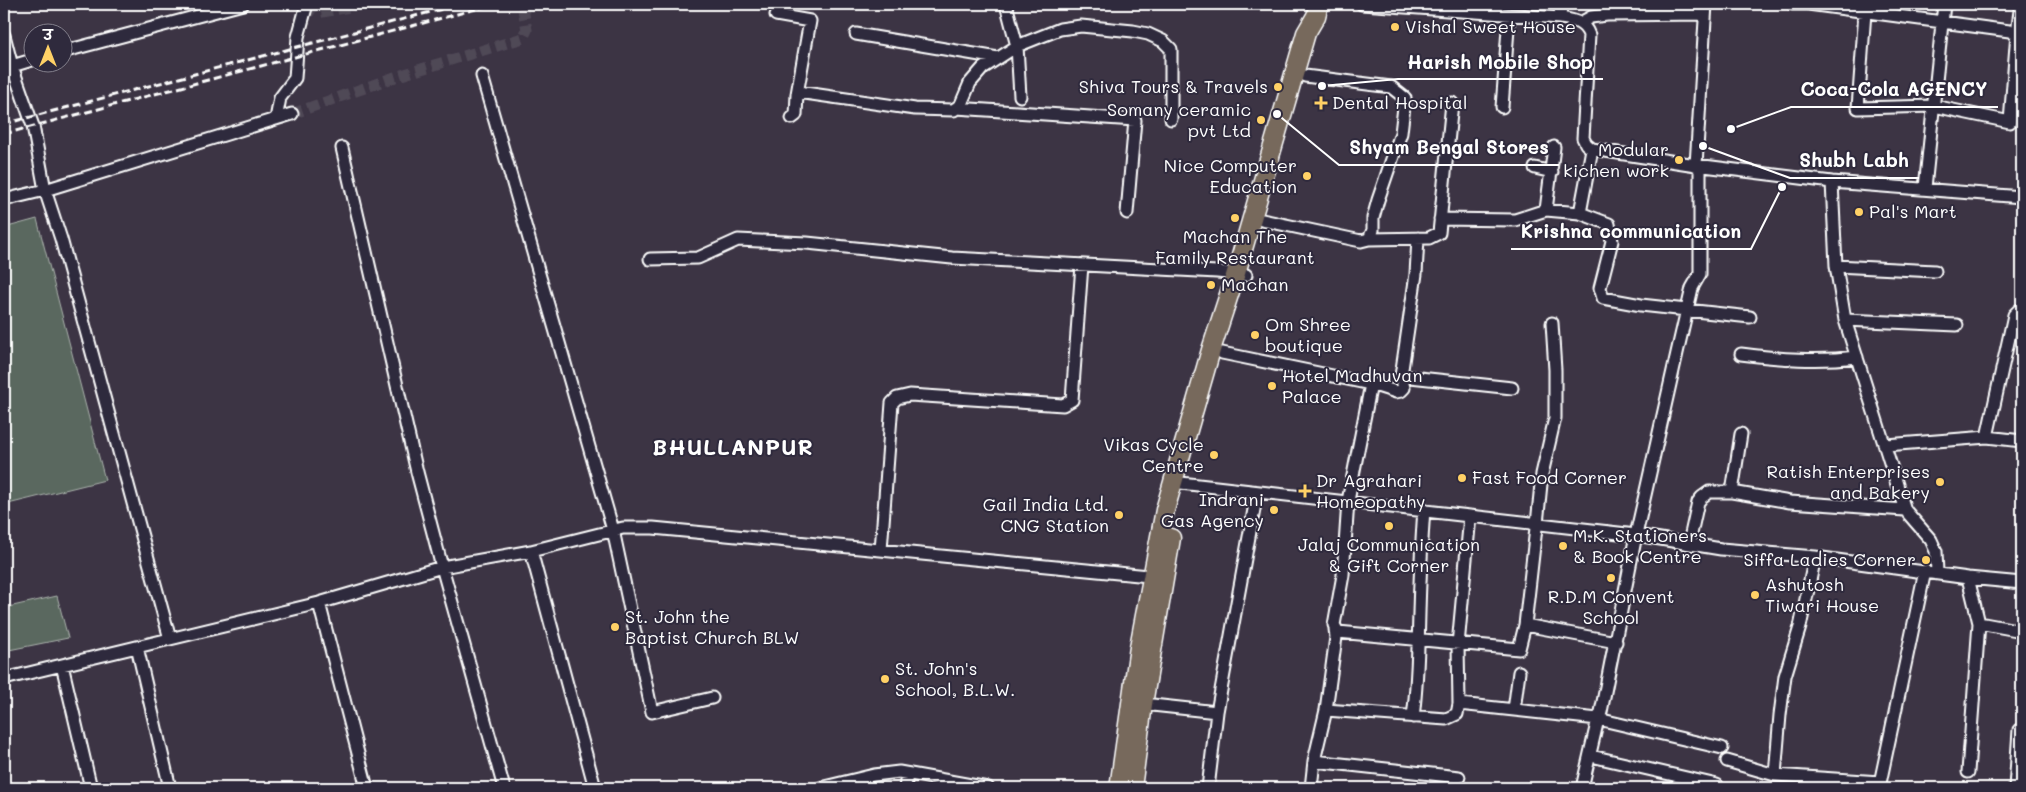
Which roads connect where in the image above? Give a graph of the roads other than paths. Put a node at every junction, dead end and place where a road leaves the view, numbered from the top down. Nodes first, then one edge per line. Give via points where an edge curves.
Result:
1 (242, 4) edge
2 (307, 4) edge
3 (1006, 4) edge
4 (1362, 4) edge
5 (1561, 4) edge
6 (1792, 4) edge
7 (1808, 4) edge
8 (1944, 4) edge
9 (2021, 4) edge
10 (1451, 7) edge
11 (1608, 9) edge
12 (1706, 9) edge
13 (1318, 10) edge
14 (1865, 12) junction
15 (776, 15) dead end
16 (1509, 16) junction
17 (1560, 18) junction
18 (1942, 21) junction
19 (1580, 23) junction
20 (2017, 32) junction
21 (4, 34) edge
22 (856, 34) dead end
23 (1017, 46) junction
24 (72, 49) edge
25 (998, 58) junction
26 (22, 63) edge
27 (12, 66) junction
28 (482, 76) dead end
29 (1305, 76) junction
30 (798, 92) junction
31 (1020, 96) dead end
32 (1452, 103) dead end
33 (1934, 106) junction
34 (1502, 107) dead end
35 (956, 108) junction
36 (292, 114) tunnel mouth
37 (792, 118) dead end
38 (276, 119) junction
39 (1171, 119) dead end
40 (1554, 147) dead end
41 (342, 148) dead end
42 (1592, 149) junction
43 (1696, 165) junction
44 (1535, 168) dead end
45 (1552, 172) junction
46 (1832, 182) junction
47 (1924, 188) junction
48 (45, 190) junction
49 (2022, 197) edge
50 (4, 200) edge
51 (1546, 210) junction
52 (1127, 213) dead end
53 (1580, 213) junction
54 (1440, 219) junction
55 (1262, 220) junction
56 (1418, 238) junction
57 (1369, 239) junction
58 (650, 259) dead end
59 (1082, 265) junction
60 (1836, 266) junction
61 (1935, 271) dead end
62 (1241, 274) junction
63 (1687, 309) junction
64 (2022, 309) edge
65 (1750, 317) dead end
66 (1846, 320) junction
67 (1552, 323) dead end
68 (1957, 325) dead end
69 (1222, 353) junction
70 (1740, 354) dead end
71 (1857, 357) junction
72 (1401, 376) junction
73 (1371, 384) junction
74 (1512, 388) dead end
75 (1741, 434) dead end
76 (1987, 437) junction
77 (2022, 440) edge
78 (1886, 445) junction
79 (1177, 484) junction
80 (1732, 492) junction
81 (1257, 493) junction
82 (1348, 501) junction
83 (1424, 510) junction
84 (1905, 510) junction
85 (1470, 516) junction
86 (1536, 526) junction
87 (613, 530) junction
88 (1636, 535) junction
89 (1689, 543) junction
90 (531, 550) junction
91 (881, 550) junction
92 (1815, 557) junction
93 (442, 567) junction
94 (1925, 571) junction
95 (1937, 573) junction
96 (1158, 577) junction
97 (1968, 578) junction
98 (2022, 583) edge
99 (319, 602) junction
100 (1979, 623) junction
101 (1525, 625) junction
102 (1335, 629) junction
103 (2022, 630) edge
104 (170, 639) junction
105 (1420, 641) junction
106 (1616, 642) junction
107 (1458, 645) junction
108 (136, 647) junction
109 (62, 665) junction
110 (1519, 672) dead end
111 (4, 679) edge
112 (712, 698) dead end
113 (1143, 704) junction
114 (1460, 704) junction
115 (1326, 710) junction
116 (1514, 710) junction
117 (1217, 712) junction
118 (1413, 717) junction
119 (1598, 719) junction
120 (2019, 730) dead end
121 (1722, 748) dead end
122 (1591, 756) junction
123 (1314, 761) junction
124 (1727, 761) dead end
125 (1968, 772) dead end
126 (907, 774) junction
127 (1775, 775) junction
128 (1459, 777) dead end
129 (1717, 784) dead end
130 (1879, 785) edge
131 (91, 788) edge
132 (170, 788) edge
133 (367, 788) edge
134 (504, 788) edge
135 (595, 788) edge
136 (820, 788) edge
137 (905, 788) edge
138 (984, 788) edge
139 (1119, 788) edge
140 (1132, 788) edge
141 (1208, 788) edge
142 (1311, 788) edge
143 (1582, 788) edge
144 (2015, 788) edge

1 - 24 street
2 - 38 street via 298,37 295,78 280,98
3 - 23 street
4 - 10 street
5 - 17 street
6 - 7 street
7 - 14 street
8 - 18 street
9 - 20 street
10 - 16 street
11 - 12 street
11 - 19 street
12 - 43 street
13 - 29 main road via 1318,34
13 - 62 main road via 1306,33
14 - 18 street
14 - 33 street via 1858,108
15 - 30 street via 810,21
16 - 17 street
16 - 34 street
17 - 19 street
18 - 20 street
18 - 33 street
19 - 42 street via 1589,35 1583,138
20 - 33 street via 2010,122
21 - 27 street
22 - 25 street
23 - 25 street
23 - 31 street
23 - 39 street via 1060,29 1081,26 1133,31 1163,41 1171,49
25 - 35 street via 975,76
26 - 27 street
27 - 48 street via 33,126
28 - 87 street
29 - 55 main road
29 - 57 street via 1391,87 1405,98 1401,133 1378,200
30 - 35 street via 915,109
30 - 37 street via 796,115
32 - 54 street
33 - 47 street
35 - 52 street via 1135,120
36 - 38 street
38 - 48 street
40 - 45 street
41 - 93 street
42 - 43 street
42 - 53 street
43 - 46 street
43 - 63 street via 1700,170 1700,274 1692,288
44 - 45 street
45 - 51 street
46 - 47 street
46 - 60 street
47 - 49 street
48 - 50 street
48 - 104 street
51 - 53 street
51 - 54 street via 1515,220
53 - 63 street via 1609,224 1612,241 1600,288 1604,298
54 - 56 street via 1439,233 1429,238
55 - 57 street via 1361,241
55 - 62 main road
56 - 57 street
56 - 72 street
58 - 59 street via 698,258 738,240
59 - 62 street
59 - 91 street via 1072,400 1063,405 910,395 897,398 892,403
60 - 61 street
60 - 66 street
62 - 69 main road
62 - 79 main road via 1210,350
63 - 65 street
63 - 88 street
64 - 76 street via 2014,315
66 - 68 street
66 - 71 street
67 - 86 street via 1555,418 1542,474
69 - 73 street
69 - 79 main road
70 - 71 street via 1785,360
71 - 78 street
72 - 73 street via 1404,388 1401,391
72 - 74 street
73 - 82 street
75 - 80 street
76 - 77 street
76 - 78 street
78 - 84 street
79 - 81 street
79 - 96 main road
80 - 84 street via 1790,502
80 - 89 street via 1709,492 1702,497
81 - 82 street
81 - 117 street
82 - 83 street
82 - 102 street via 1343,575
83 - 85 street
83 - 105 street
84 - 95 street via 1932,540
85 - 86 street
85 - 107 street
86 - 88 street
86 - 101 street
87 - 90 street
87 - 91 street via 653,528
87 - 112 street via 652,712
88 - 89 street
88 - 106 street
89 - 92 street via 1720,549
90 - 93 street
90 - 135 street
91 - 96 street
92 - 94 street
92 - 127 street via 1783,689
93 - 99 street
93 - 134 street
94 - 95 street
94 - 130 street
95 - 97 street
96 - 113 main road
96 - 139 main road via 1138,656
97 - 98 street
97 - 100 street
99 - 104 street
99 - 133 street
100 - 103 street
100 - 125 street
101 - 106 street
101 - 107 street via 1518,649
102 - 105 street via 1338,632
102 - 115 street
104 - 108 street
105 - 107 street
105 - 118 street
106 - 119 street
107 - 114 street
108 - 109 street
108 - 132 street
109 - 111 street
109 - 131 street
110 - 116 street
113 - 117 street
113 - 140 main road
114 - 116 street
114 - 118 street via 1452,718
115 - 118 street
115 - 123 street
116 - 119 street
117 - 141 street
119 - 121 street
119 - 122 street
120 - 144 street
122 - 129 street
122 - 143 street
123 - 128 street
123 - 142 street
124 - 127 street
126 - 136 street via 874,775
126 - 137 street
126 - 138 street
127 - 130 street

